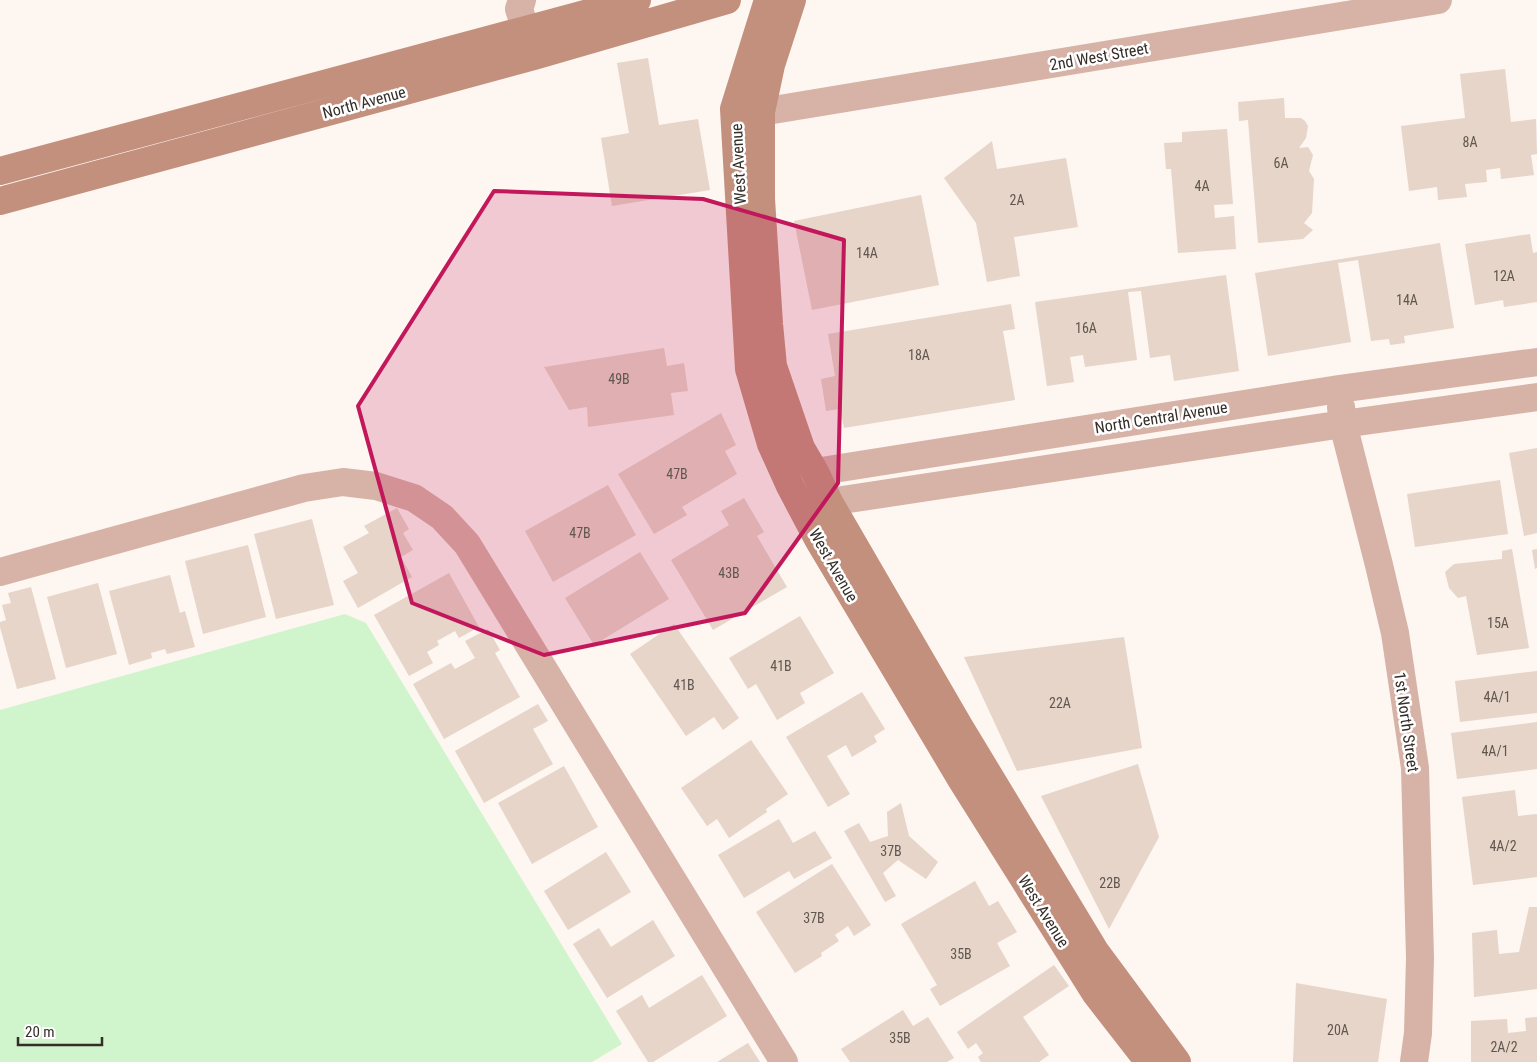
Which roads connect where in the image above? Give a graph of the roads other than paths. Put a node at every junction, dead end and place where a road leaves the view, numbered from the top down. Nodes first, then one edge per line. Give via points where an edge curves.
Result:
1 (522, 0) edge
2 (637, 0) edge
3 (728, 0) edge
4 (1438, 0) edge
5 (784, 1) edge
6 (1348, 7) edge
7 (530, 43) junction
8 (761, 112) junction
9 (0, 171) edge
10 (0, 201) edge
11 (1537, 362) edge
12 (1339, 389) junction
13 (1537, 397) edge
14 (1343, 424) junction
15 (815, 472) junction
16 (787, 479) junction
17 (829, 502) junction
18 (803, 511) junction
19 (0, 572) edge
20 (784, 1062) edge
21 (1149, 1062) edge
22 (1177, 1062) edge
23 (1414, 1062) edge

1 - 7 street via 519,9
2 - 7 street, North Avenue
3 - 7 street, North Avenue
4 - 6 street, 2nd West Street
5 - 8 street, West Avenue
5 - 16 street, West Avenue via 734,109 749,369 771,444
6 - 8 street, 2nd West Street
7 - 9 street, North Avenue
7 - 10 street, North Avenue
8 - 15 street, West Avenue via 761,199 773,366 801,448
11 - 12 street, North Central Avenue
12 - 14 street, 1st North Street
12 - 15 street, North Central Avenue
13 - 14 street
14 - 17 street
14 - 23 street, 1st North Street via 1395,633 1415,768 1420,958
15 - 16 street, North Central Avenue
15 - 17 street, West Avenue
16 - 18 street, West Avenue
17 - 18 street
17 - 22 street, West Avenue via 1095,952
18 - 21 street, West Avenue via 1012,862 1096,994
19 - 20 street via 304,488 343,482 376,486 414,498 442,517 467,544

